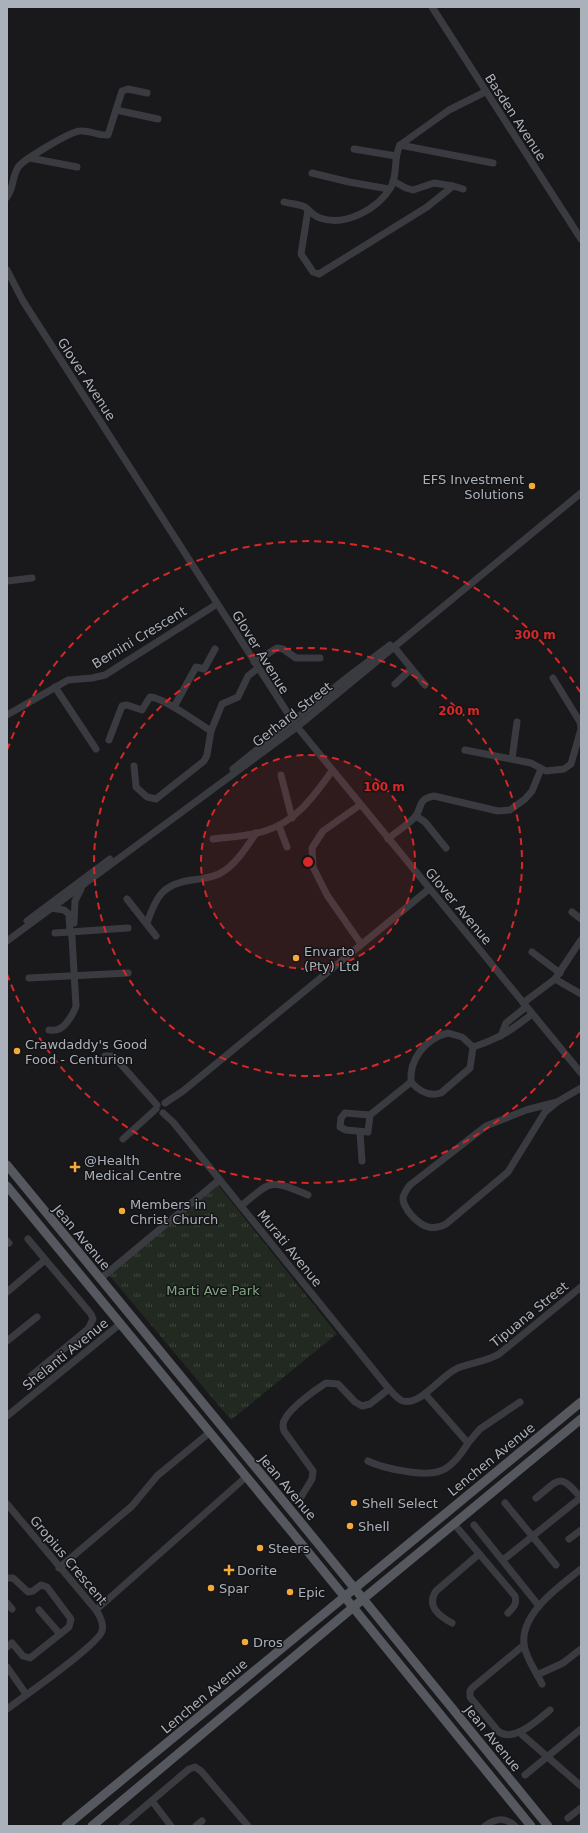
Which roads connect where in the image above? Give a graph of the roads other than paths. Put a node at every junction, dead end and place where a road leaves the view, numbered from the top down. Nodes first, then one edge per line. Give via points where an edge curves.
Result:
1 (432, 7) edge
2 (485, 92) junction
3 (147, 93) dead end
4 (116, 110) junction
5 (158, 120) dead end
6 (400, 145) junction
7 (354, 149) dead end
8 (396, 156) junction
9 (30, 158) junction
10 (493, 163) dead end
11 (77, 167) dead end
12 (312, 173) dead end
13 (393, 181) junction
14 (453, 186) junction
15 (389, 189) junction
16 (463, 189) dead end
17 (7, 197) edge
18 (284, 202) dead end
19 (308, 210) junction
20 (581, 240) edge
21 (7, 270) edge
22 (581, 488) edge
23 (581, 493) edge
24 (32, 578) dead end
25 (7, 581) edge
26 (217, 604) junction
27 (394, 647) junction
28 (215, 649) dead end
29 (320, 658) dead end
30 (256, 665) junction
31 (411, 668) junction
32 (553, 678) dead end
33 (395, 684) dead end
34 (424, 685) dead end
35 (55, 687) junction
36 (174, 707) junction
37 (7, 715) edge
38 (518, 722) dead end
39 (294, 724) junction
40 (211, 731) junction
41 (109, 740) dead end
42 (96, 749) dead end
43 (465, 750) dead end
44 (512, 759) junction
45 (134, 766) dead end
46 (541, 769) junction
47 (332, 771) junction
48 (281, 775) dead end
49 (360, 805) junction
50 (416, 816) junction
51 (292, 818) junction
52 (279, 826) junction
53 (256, 833) junction
54 (213, 839) dead end
55 (388, 839) junction
56 (287, 847) dead end
57 (446, 848) dead end
58 (85, 884) junction
59 (429, 888) junction
60 (127, 899) dead end
61 (51, 908) junction
62 (572, 912) dead end
63 (71, 913) junction
64 (581, 919) edge
65 (147, 923) junction
66 (128, 928) dead end
67 (55, 933) dead end
68 (7, 934) edge
69 (72, 934) junction
70 (156, 936) dead end
71 (7, 940) edge
72 (581, 940) edge
73 (361, 944) junction
74 (532, 952) dead end
75 (128, 973) dead end
76 (560, 973) junction
77 (74, 976) junction
78 (29, 978) dead end
79 (555, 979) junction
80 (581, 994) edge
81 (525, 1005) junction
82 (532, 1014) junction
83 (49, 1030) dead end
84 (501, 1036) junction
85 (473, 1047) junction
86 (105, 1056) dead end
87 (581, 1073) edge
88 (411, 1082) junction
89 (581, 1088) edge
90 (557, 1102) junction
91 (161, 1107) junction
92 (370, 1114) junction
93 (360, 1132) junction
94 (122, 1139) dead end
95 (362, 1161) dead end
96 (7, 1165) edge
97 (219, 1180) junction
98 (7, 1186) edge
99 (308, 1195) dead end
100 (241, 1206) junction
101 (28, 1239) dead end
102 (45, 1260) junction
103 (100, 1279) junction
104 (581, 1287) edge
105 (7, 1292) edge
106 (37, 1317) dead end
107 (120, 1324) junction
108 (7, 1341) edge
109 (31, 1376) dead end
110 (389, 1389) junction
111 (425, 1394) junction
112 (520, 1402) dead end
113 (581, 1402) edge
114 (7, 1416) edge
115 (581, 1419) edge
116 (209, 1433) junction
117 (468, 1443) junction
118 (368, 1462) dead end
119 (246, 1477) junction
120 (270, 1486) junction
121 (301, 1497) dead end
122 (536, 1498) dead end
123 (581, 1498) edge
124 (505, 1503) dead end
125 (7, 1504) edge
126 (275, 1511) junction
127 (454, 1524) junction
128 (474, 1525) dead end
129 (581, 1530) edge
130 (532, 1536) junction
131 (569, 1539) dead end
132 (479, 1554) junction
133 (503, 1560) junction
134 (556, 1565) dead end
135 (59, 1568) junction
136 (581, 1569) edge
137 (7, 1578) edge
138 (354, 1588) junction
139 (344, 1597) junction
140 (363, 1599) junction
141 (7, 1602) edge
142 (538, 1606) junction
143 (352, 1608) junction
144 (12, 1609) dead end
145 (40, 1610) dead end
146 (96, 1610) junction
147 (508, 1613) dead end
148 (452, 1623) dead end
149 (60, 1634) junction
150 (9, 1643) edge
151 (524, 1645) junction
152 (581, 1648) edge
153 (413, 1661) junction
154 (7, 1667) edge
155 (537, 1675) junction
156 (542, 1684) dead end
157 (26, 1694) junction
158 (427, 1699) junction
159 (7, 1709) edge
160 (550, 1710) dead end
161 (581, 1729) edge
162 (519, 1732) junction
163 (547, 1756) junction
164 (525, 1775) dead end
165 (581, 1786) edge
166 (152, 1801) junction
167 (581, 1808) edge
168 (568, 1818) dead end
169 (66, 1826) edge
170 (92, 1826) edge
171 (122, 1826) edge
172 (172, 1826) edge
173 (248, 1826) edge
174 (485, 1826) edge
175 (515, 1826) edge
176 (532, 1826) edge
177 (548, 1826) edge

1 - 2 street, Basden Avenue
2 - 6 street via 449,110
2 - 20 street, Basden Avenue
3 - 4 street via 124,90
4 - 5 street
4 - 9 street via 108,135 84,131 72,133
6 - 8 street
6 - 10 street
7 - 8 street
8 - 13 street
9 - 11 street
9 - 17 street via 19,166
12 - 15 street
13 - 14 street via 413,190 434,183
13 - 15 street
14 - 16 street
14 - 19 street via 427,207 319,274 313,272 301,254
15 - 19 street via 374,205 348,219 320,218
18 - 19 street
21 - 26 street, Glover Avenue via 27,307
22 - 39 street, Gerhard Street
23 - 27 street, Gerhard Street
24 - 25 street
26 - 30 street, Glover Avenue
26 - 35 street, Bernini Crescent via 105,674 68,680
27 - 31 street
27 - 39 street, Gerhard Street
28 - 36 street via 204,669 196,667
29 - 30 street via 296,658 277,648
30 - 39 street, Glover Avenue
30 - 40 street via 238,697 222,704
31 - 33 street
31 - 34 street
32 - 46 street via 580,718 581,729 568,767 551,771
35 - 37 street, Bernini Crescent
35 - 42 street
36 - 40 street
36 - 41 street via 153,697 147,700 142,710 122,706
38 - 44 street
39 - 47 street, Glover Avenue
39 - 58 street, Gerhard Street
39 - 68 street, Gerhard Street
40 - 45 street via 204,761 156,799 147,797 136,787
43 - 44 street
44 - 46 street via 532,763
46 - 50 street via 532,791 510,810 498,811 434,796 422,800
47 - 49 street, Glover Avenue
47 - 51 street via 315,795
48 - 51 street
49 - 55 street, Glover Avenue
49 - 73 street via 323,831 312,848 313,867 327,895
50 - 55 street
50 - 57 street via 425,822
51 - 52 street
52 - 53 street
52 - 56 street
53 - 54 street
53 - 65 street via 239,857 219,874 181,882 164,890 155,901
55 - 59 street, Glover Avenue
58 - 61 street, Gerhard Street
58 - 63 street via 76,896
59 - 73 street
59 - 81 street, Glover Avenue
60 - 65 street
61 - 63 street
61 - 71 street, Gerhard Street
62 - 64 street
63 - 69 street
65 - 70 street
66 - 69 street
67 - 69 street
69 - 77 street
72 - 76 street
73 - 91 street
74 - 76 street
75 - 77 street
76 - 79 street
77 - 78 street
77 - 83 street via 74,1013 59,1029
79 - 80 street
79 - 81 street
81 - 82 street, Glover Avenue
81 - 84 street via 506,1023
82 - 84 street via 512,1031
82 - 87 street, Glover Avenue
84 - 85 street
85 - 88 street via 470,1068 441,1093 435,1095 423,1092
85 - 88 street via 454,1033 436,1038 416,1056
86 - 91 street, Murati Avenue via 112,1056 118,1061
88 - 92 street
89 - 90 street
90 - 90 street via 542,1116 508,1172 446,1224 435,1229 413,1218 403,1200 410,1185 486,1126 526,1110
91 - 94 street
91 - 97 street, Murati Avenue
92 - 93 street via 370,1129 365,1133
92 - 93 street via 349,1112 342,1115 340,1127
93 - 95 street
96 - 103 main road, Jean Avenue
97 - 100 street, Murati Avenue
97 - 103 street
98 - 107 main road, Jean Avenue
99 - 100 street via 271,1184 264,1186
100 - 110 street, Murati Avenue
101 - 102 street
102 - 105 street
102 - 109 street via 93,1319 88,1328
103 - 120 main road, Jean Avenue
104 - 111 street, Tipuana Street via 499,1354 458,1368
106 - 108 street
107 - 114 street, Shelanti Avenue
107 - 116 main road, Jean Avenue
110 - 111 street, Tipuana Street via 404,1401 416,1400
110 - 121 street via 370,1404 362,1406 338,1384 326,1384 284,1418 284,1431 313,1471 312,1479
111 - 117 street
112 - 117 street via 480,1429
113 - 138 main road, Lenchen Avenue
115 - 127 main road, Lenchen Avenue
116 - 119 main road, Jean Avenue
116 - 135 street via 157,1476 132,1506
117 - 118 street via 456,1462 438,1473 412,1473
119 - 126 main road, Jean Avenue
119 - 146 street
120 - 126 main road via 278,1505
120 - 138 main road, Jean Avenue
122 - 123 street via 562,1480
123 - 130 street
124 - 130 street
125 - 135 street, Gropius Crescent
126 - 139 main road, Jean Avenue
127 - 132 street
127 - 140 main road, Lenchen Avenue
128 - 133 street
129 - 131 street
130 - 133 street
130 - 134 street
132 - 147 street via 515,1596 515,1606
132 - 148 street via 433,1596 435,1612
133 - 142 street
135 - 146 street, Gropius Crescent
136 - 142 street
137 - 149 street via 14,1578 28,1592 41,1585 47,1587 70,1616 69,1627
138 - 139 main road, Lenchen Avenue
138 - 140 main road, Jean Avenue
139 - 143 main road, Jean Avenue
139 - 169 main road, Lenchen Avenue
140 - 143 main road, Lenchen Avenue
140 - 153 main road, Jean Avenue
141 - 144 street
142 - 151 street via 527,1624
143 - 158 main road, Jean Avenue
143 - 170 main road, Lenchen Avenue
145 - 149 street
146 - 157 street, Gropius Crescent via 102,1624 99,1636 78,1656
149 - 150 street via 30,1658
151 - 155 street
151 - 162 street via 478,1682 469,1694 501,1733
152 - 155 street via 563,1663
153 - 158 main road via 415,1672 430,1690 431,1694
153 - 177 main road, Jean Avenue
154 - 157 street
155 - 156 street
157 - 159 street, Gropius Crescent
158 - 176 main road, Jean Avenue
160 - 162 street
161 - 163 street
162 - 163 street
163 - 164 street
163 - 165 street
166 - 171 street
166 - 172 street
166 - 173 street via 189,1769 196,1767
167 - 168 street
174 - 175 street via 500,1819

